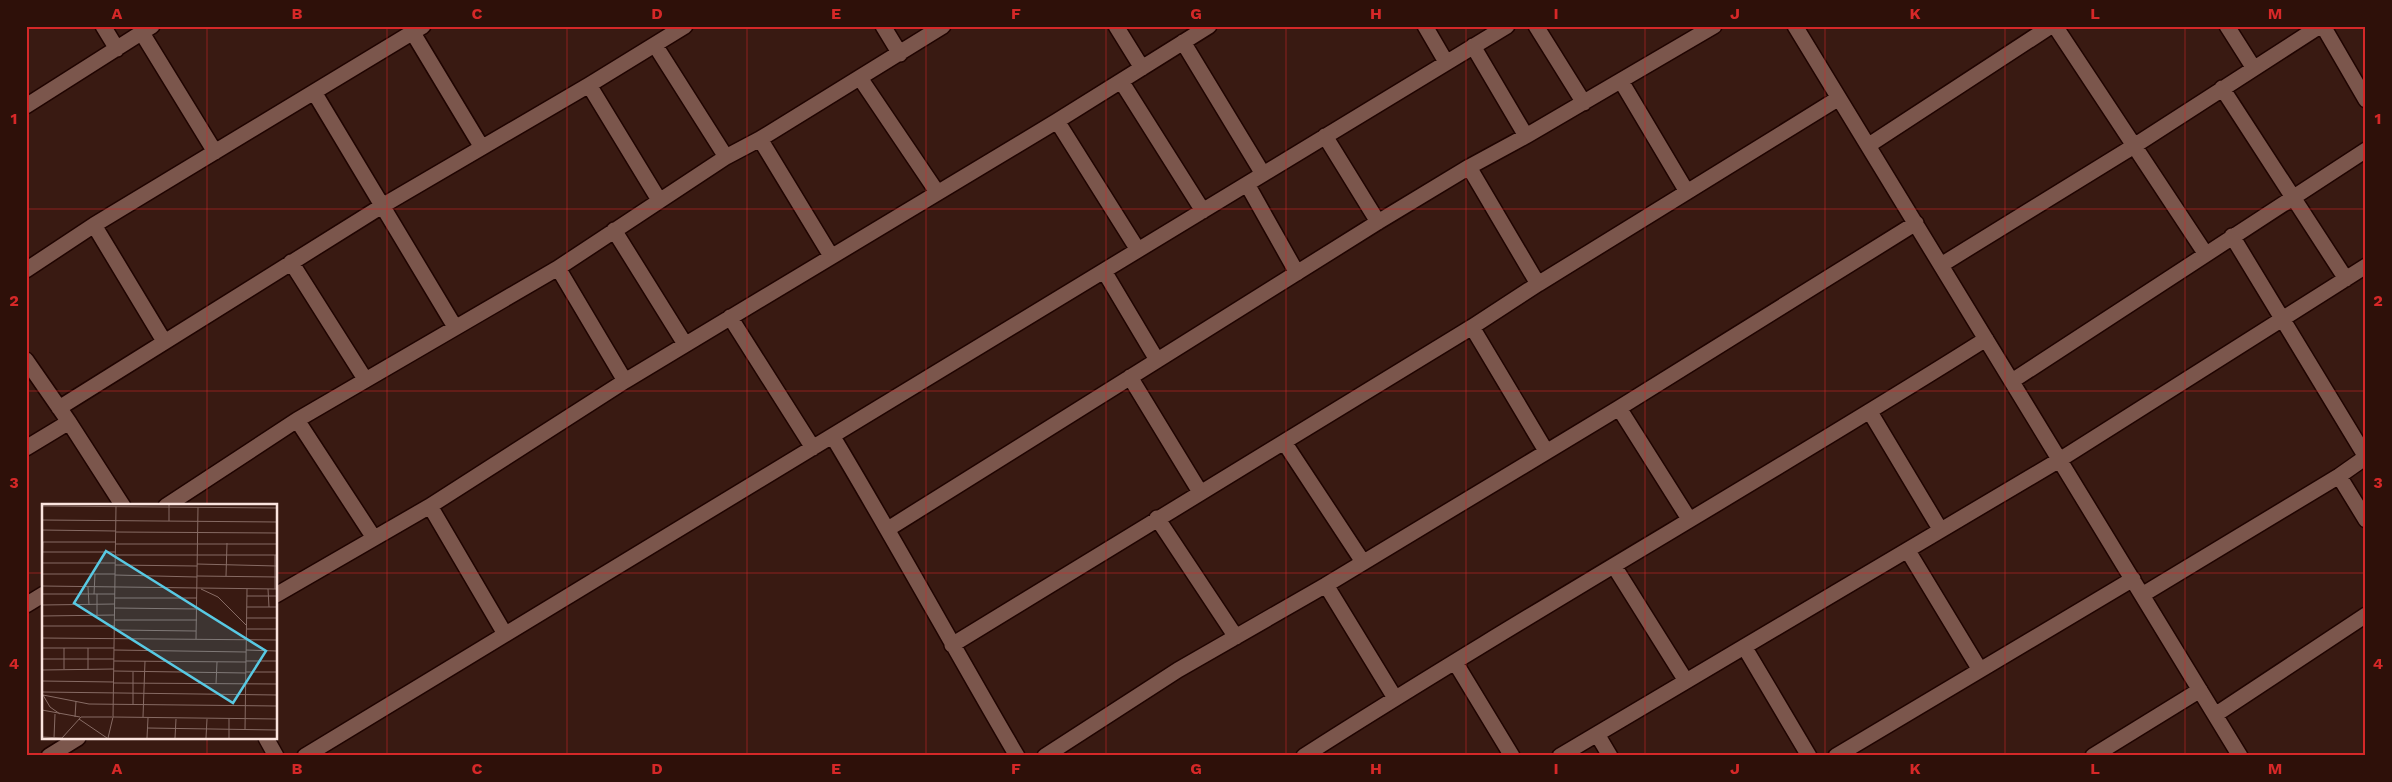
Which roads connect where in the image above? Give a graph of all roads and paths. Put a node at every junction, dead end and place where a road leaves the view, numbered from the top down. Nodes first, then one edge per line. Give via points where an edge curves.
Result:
1 (103, 26) edge
2 (685, 26) edge
3 (883, 26) edge
4 (943, 26) edge
5 (1116, 26) edge
6 (1425, 26) edge
7 (1507, 26) edge
8 (1536, 26) edge
9 (1714, 26) edge
10 (1796, 26) edge
11 (2053, 26) edge
12 (2227, 26) edge
13 (2321, 26) edge
14 (1201, 28) edge
15 (146, 29) edge
16 (418, 30) edge
17 (1183, 42) junction
18 (655, 45) junction
19 (1473, 46) junction
20 (117, 48) junction
21 (900, 54) junction
22 (1446, 62) junction
23 (1142, 68) junction
24 (2253, 68) junction
25 (860, 78) junction
26 (1121, 80) junction
27 (1621, 82) junction
28 (589, 86) junction
29 (2222, 88) junction
30 (314, 92) junction
31 (1839, 98) junction
32 (2366, 100) edge
33 (1584, 103) junction
34 (26, 106) edge
35 (1057, 120) junction
36 (1325, 136) junction
37 (1526, 136) junction
38 (760, 139) junction
39 (1869, 145) junction
40 (481, 146) junction
41 (2134, 146) junction
42 (2366, 150) edge
43 (215, 152) junction
44 (726, 157) junction
45 (1468, 167) junction
46 (1263, 174) junction
47 (1247, 184) junction
48 (937, 192) junction
49 (1687, 192) junction
50 (2293, 196) junction
51 (659, 200) junction
52 (382, 206) junction
53 (1203, 211) junction
54 (1378, 222) junction
55 (1916, 224) junction
56 (94, 225) junction
57 (614, 230) junction
58 (2232, 236) junction
59 (1138, 250) junction
60 (2205, 253) junction
61 (831, 256) junction
62 (290, 262) junction
63 (1942, 265) junction
64 (2366, 266) edge
65 (558, 268) junction
66 (26, 270) edge
67 (1104, 271) junction
68 (1297, 273) junction
69 (2346, 279) junction
70 (1538, 284) junction
71 (730, 317) junction
72 (2283, 321) junction
73 (455, 327) junction
74 (1472, 327) junction
75 (1986, 339) junction
76 (164, 341) junction
77 (685, 344) junction
78 (26, 360) edge
79 (1157, 360) junction
80 (1130, 377) junction
81 (365, 379) junction
82 (625, 381) junction
83 (2012, 381) junction
84 (59, 408) junction
85 (1619, 408) junction
86 (1870, 412) junction
87 (297, 420) junction
88 (69, 422) junction
89 (832, 436) junction
90 (1284, 442) junction
91 (26, 448) edge
92 (813, 448) junction
93 (1546, 451) junction
94 (2366, 457) edge
95 (2061, 459) junction
96 (2339, 476) junction
97 (1200, 492) junction
98 (121, 504) edge
99 (169, 504) edge
100 (430, 506) junction
101 (1158, 518) junction
102 (1689, 519) junction
103 (2366, 520) edge
104 (888, 529) junction
105 (1940, 529) junction
106 (374, 538) junction
107 (1908, 551) junction
108 (1364, 562) junction
109 (1614, 566) junction
110 (2133, 579) junction
111 (1326, 585) junction
112 (278, 594) edge
113 (42, 595) edge
114 (2142, 595) junction
115 (26, 605) edge
116 (2366, 616) edge
117 (505, 634) junction
118 (1236, 637) junction
119 (952, 645) junction
120 (1745, 648) junction
121 (1455, 662) junction
122 (1980, 670) junction
123 (1686, 681) junction
124 (2200, 690) junction
125 (1395, 698) junction
126 (2215, 715) junction
127 (1597, 734) junction
128 (75, 740) edge
129 (267, 740) edge
130 (49, 756) edge
131 (276, 756) edge
132 (305, 756) edge
133 (1017, 756) edge
134 (1045, 756) edge
135 (1304, 756) edge
136 (1512, 756) edge
137 (1560, 756) edge
138 (1610, 756) edge
139 (1809, 756) edge
140 (1836, 756) edge
141 (2093, 756) edge
142 (2240, 756) edge

1 - 20 street
2 - 18 street
3 - 21 street
4 - 21 street
5 - 23 street
6 - 22 street
7 - 19 street
8 - 33 street
9 - 27 street
10 - 31 street
11 - 39 street
11 - 41 street
12 - 24 street
13 - 24 street
13 - 32 street
14 - 17 street
15 - 20 street
15 - 43 street
16 - 30 street
16 - 40 street
17 - 23 street
17 - 46 street
18 - 28 street
18 - 44 street
19 - 22 street
19 - 37 street
20 - 34 street
21 - 25 street
22 - 36 street
23 - 26 street
24 - 29 street
25 - 38 street
25 - 48 street
26 - 35 street
26 - 53 street
27 - 33 street
27 - 49 street
28 - 40 street
28 - 51 street
29 - 41 street
29 - 50 street
30 - 43 street
30 - 52 street
31 - 39 street
31 - 49 street
33 - 37 street
35 - 48 street
35 - 59 street
36 - 46 street
36 - 54 street
37 - 45 street
38 - 44 street
38 - 61 street
39 - 55 street
40 - 52 street
41 - 60 street
41 - 63 street
42 - 50 street
43 - 56 street
44 - 51 street
45 - 54 street
45 - 70 street
46 - 47 street
47 - 53 street
47 - 68 street
48 - 61 street
49 - 70 street
50 - 58 street
50 - 69 street
51 - 57 street
52 - 62 street
52 - 73 street
53 - 59 street
54 - 68 street
55 - 63 street
55 - 85 street
56 - 66 street
56 - 76 street
57 - 65 street
57 - 77 street
58 - 60 street
58 - 72 street
59 - 67 street
60 - 83 street
61 - 71 street
62 - 76 street
62 - 81 street
63 - 75 street
64 - 69 street
65 - 73 street
65 - 82 street
67 - 79 street
67 - 89 street
68 - 79 street
69 - 72 street
70 - 74 street
71 - 77 street
71 - 92 street
72 - 94 street
72 - 95 street
73 - 81 street
74 - 90 street
74 - 93 street
75 - 83 street
75 - 86 street
76 - 84 street
77 - 82 street
78 - 84 street
79 - 80 street
80 - 97 street
80 - 104 street
81 - 87 street
82 - 100 street
83 - 95 street
84 - 88 street
85 - 93 street
85 - 102 street
86 - 102 street
86 - 105 street
87 - 99 street
87 - 106 street
88 - 91 street
88 - 98 street
89 - 92 street
89 - 104 street
90 - 97 street
90 - 108 street
92 - 117 street
93 - 108 street
94 - 96 street
95 - 105 street
95 - 110 street
96 - 103 street
96 - 114 street
97 - 101 street
100 - 106 street
100 - 117 street
101 - 118 street
101 - 119 street
102 - 109 street
104 - 119 street
105 - 107 street
106 - 112 street
107 - 120 street
107 - 122 street
108 - 111 street
109 - 121 street
109 - 123 street
110 - 114 street
110 - 122 street
111 - 118 street
111 - 125 street
113 - 115 street
114 - 124 street
116 - 126 street
117 - 132 street
118 - 134 street via 1178,670
119 - 133 street
120 - 123 street
120 - 139 street
121 - 125 street
121 - 136 street
122 - 140 street
123 - 127 street
124 - 126 street
124 - 141 street
125 - 135 street
126 - 142 street
127 - 137 street
127 - 138 street
128 - 130 street
129 - 131 street

